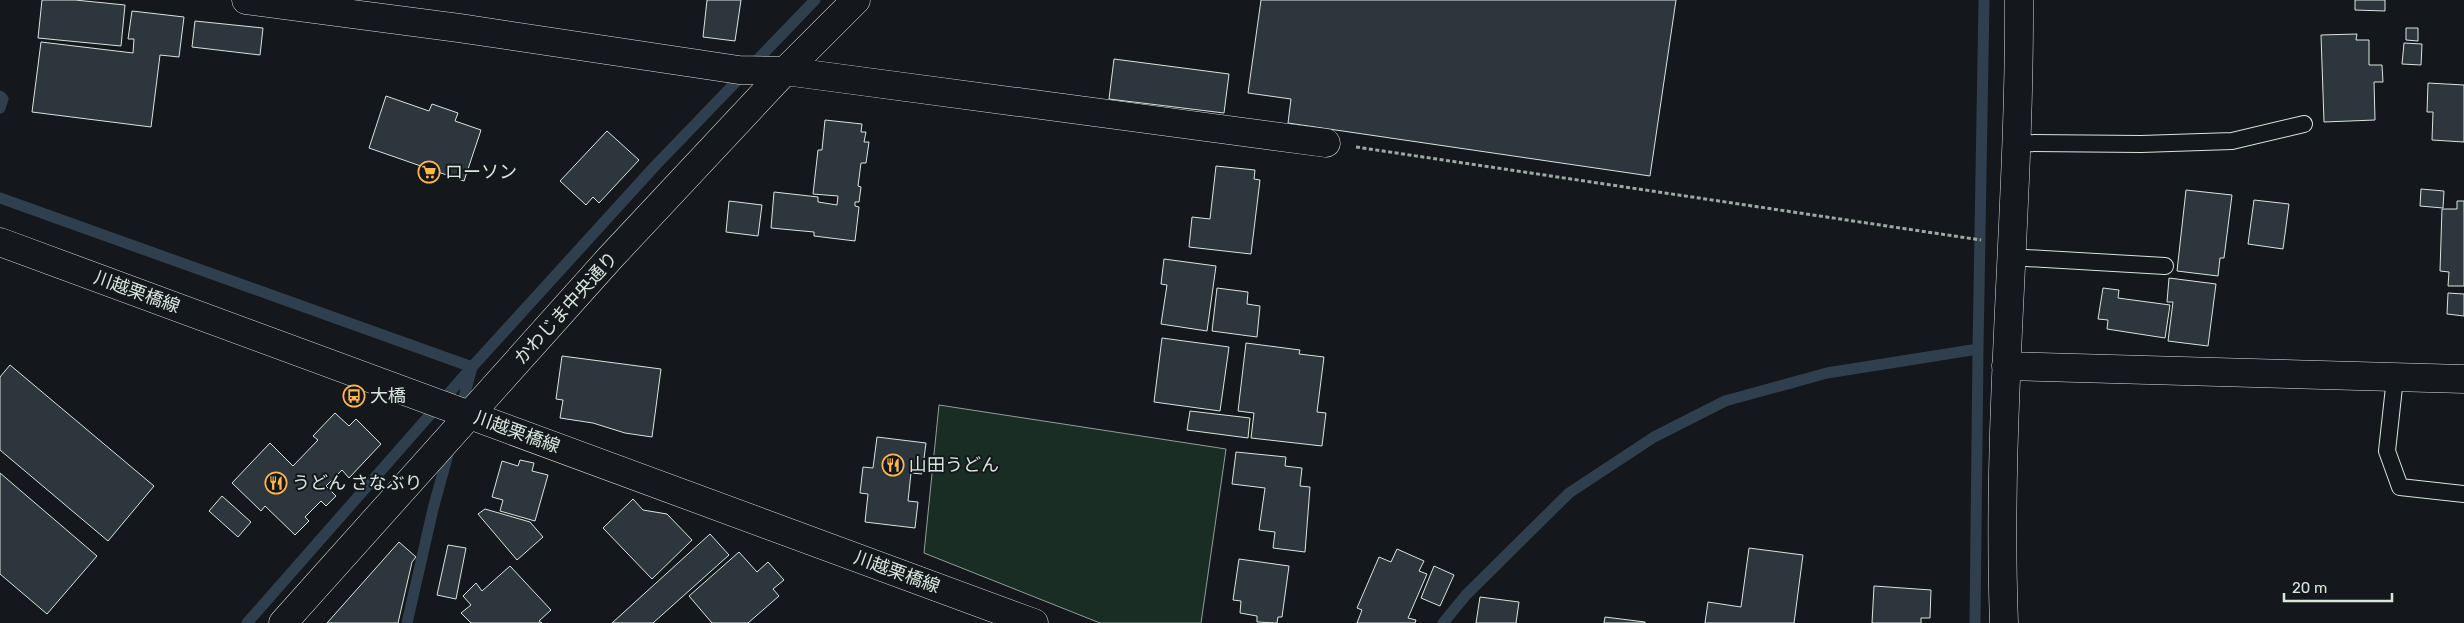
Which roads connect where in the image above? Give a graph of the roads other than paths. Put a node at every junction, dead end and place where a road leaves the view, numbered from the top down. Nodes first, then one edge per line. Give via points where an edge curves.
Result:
1 (246, 0) edge
2 (856, 0) edge
3 (2019, 0) edge
4 (785, 71) junction
5 (2304, 124) dead end
6 (1326, 143) road end
7 (2017, 143) junction
8 (0, 242) edge
9 (2011, 251) junction
10 (2165, 266) dead end
11 (2006, 366) junction
12 (2395, 378) junction
13 (2464, 379) edge
14 (470, 414) junction
15 (2464, 494) edge
16 (283, 623) edge
17 (1034, 623) edge
18 (2004, 623) edge

1 - 4 street via 739,70
2 - 4 street, かわじま中央通り
3 - 7 street
4 - 6 street
4 - 14 street, かわじま中央通り
5 - 7 lane via 2232,141
7 - 9 street
8 - 14 street, 川越栗橋線
9 - 10 lane
9 - 11 street
11 - 12 street
11 - 18 street
12 - 13 street
12 - 15 lane via 2387,451 2400,487
14 - 16 street, かわじま中央通り
14 - 17 street, 川越栗橋線

